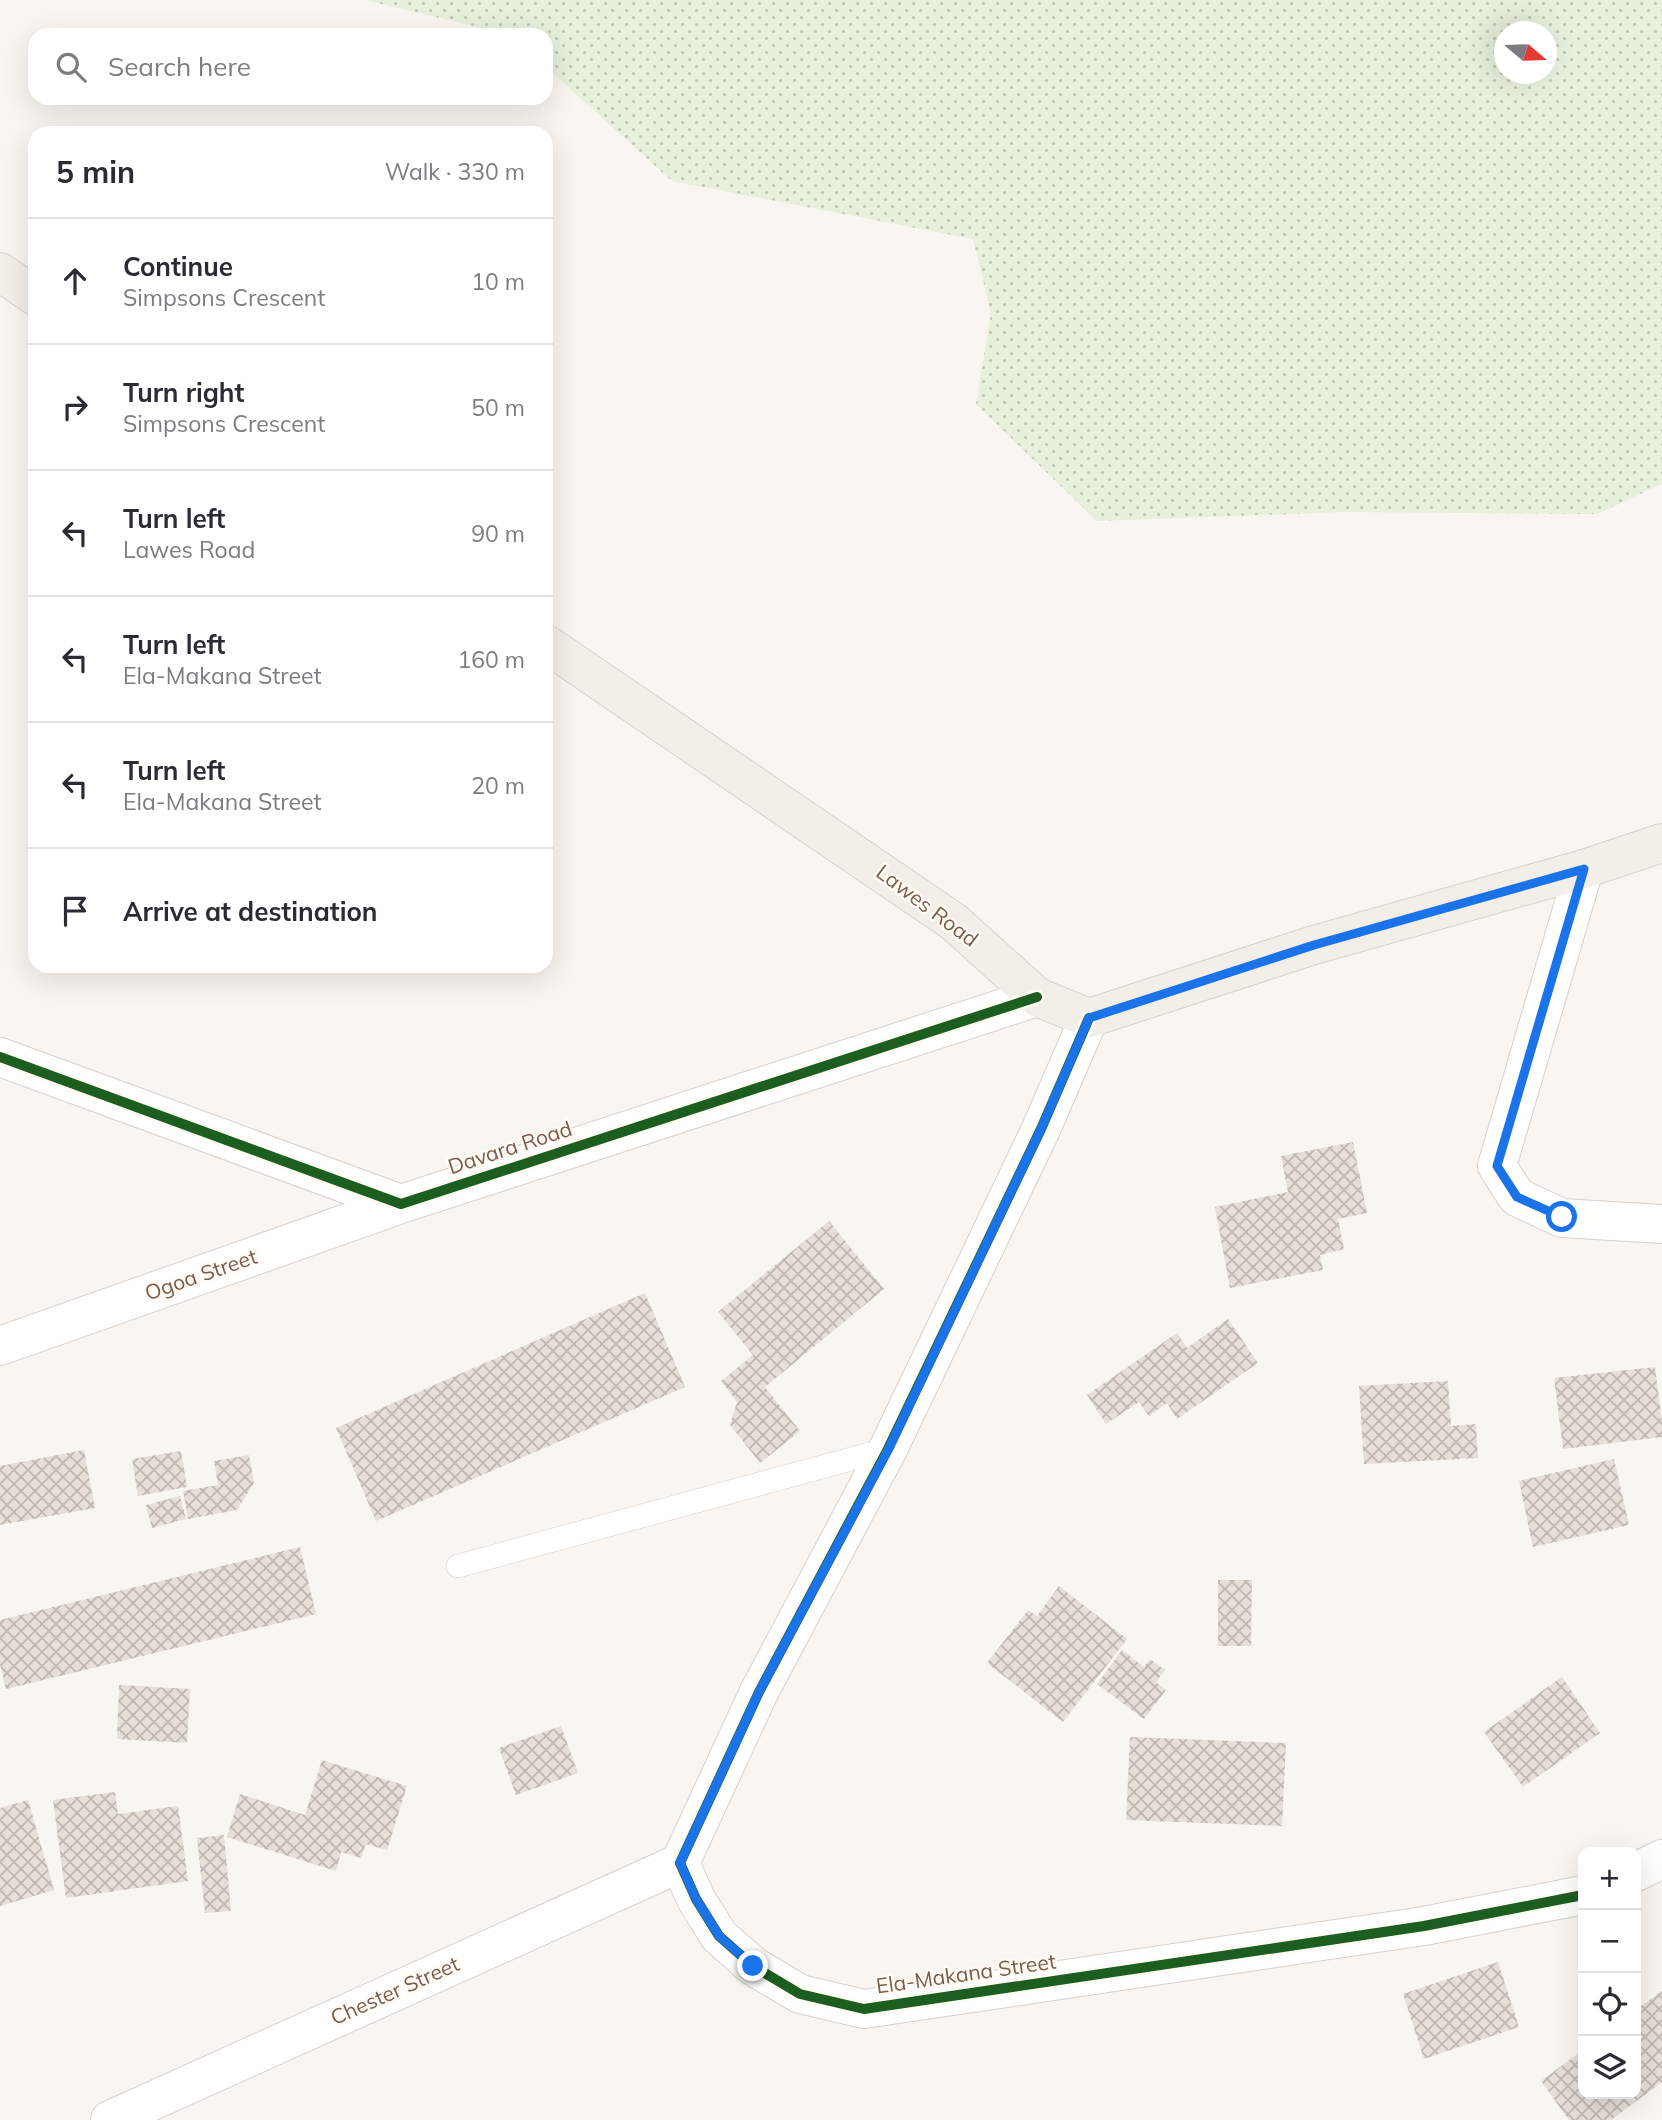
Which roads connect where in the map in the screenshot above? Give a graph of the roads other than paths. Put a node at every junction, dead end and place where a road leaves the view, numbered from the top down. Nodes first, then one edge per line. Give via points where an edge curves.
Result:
1 (0, 272) edge
2 (28, 291) edge
3 (553, 649) edge
4 (1662, 844) edge
5 (1584, 869) junction
6 (1037, 997) junction
7 (1089, 1018) junction
8 (0, 1057) edge
9 (401, 1204) junction
10 (1662, 1224) edge
11 (0, 1346) edge
12 (888, 1450) junction
13 (458, 1566) dead end
14 (1662, 1859) edge
15 (680, 1863) junction
16 (1641, 1870) edge
17 (1578, 1896) edge
18 (110, 2120) edge

1 - 2 main road
3 - 6 main road, Lawes Road via 954,922
4 - 5 main road
5 - 7 main road via 1314,945
5 - 10 street via 1497,1166 1517,1197 1562,1217
6 - 7 main road, Lawes Road
6 - 9 street, Davara Road
7 - 12 street
8 - 9 street
9 - 11 street, Ogoa Street
12 - 13 lane
12 - 15 street via 759,1692
14 - 16 street
15 - 17 street, Ela-Makana Street via 719,1936 753,1966 800,1994 863,2009 1424,1926
15 - 18 street, Chester Street

